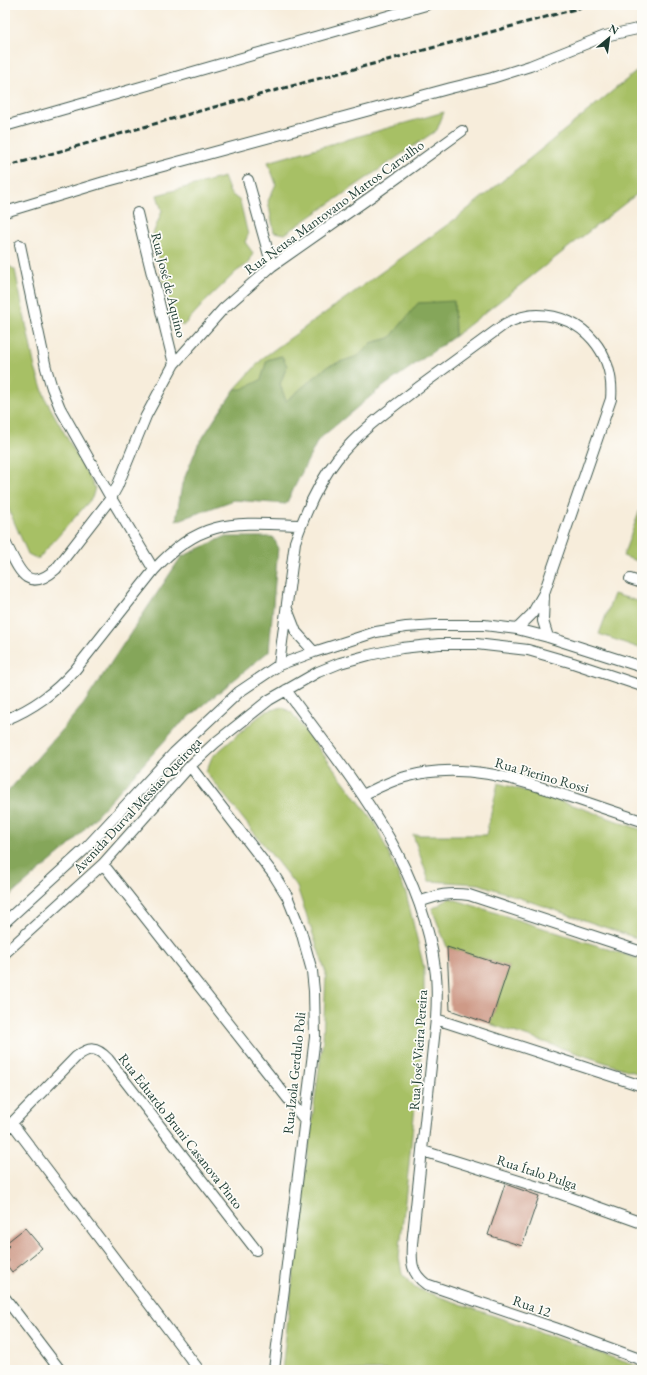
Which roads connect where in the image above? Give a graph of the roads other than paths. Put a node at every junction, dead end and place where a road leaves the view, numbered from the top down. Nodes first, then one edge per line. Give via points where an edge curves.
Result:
1 (426, 5) edge
2 (642, 28) edge
3 (5, 126) edge
4 (462, 131) dead end
5 (248, 180) dead end
6 (5, 212) edge
7 (137, 213) dead end
8 (20, 245) dead end
9 (272, 266) junction
10 (174, 364) junction
11 (111, 498) junction
12 (301, 525) junction
13 (5, 542) edge
14 (154, 570) junction
15 (630, 579) dead end
16 (642, 583) edge
17 (544, 593) junction
18 (286, 607) junction
19 (518, 629) junction
20 (548, 637) junction
21 (314, 652) junction
22 (278, 665) junction
23 (642, 667) edge
24 (642, 686) edge
25 (286, 690) junction
26 (5, 720) edge
27 (190, 766) junction
28 (363, 795) junction
29 (642, 821) edge
30 (103, 864) junction
31 (419, 902) junction
32 (5, 922) edge
33 (642, 952) edge
34 (5, 953) edge
35 (436, 1019) junction
36 (642, 1086) edge
37 (304, 1119) junction
38 (9, 1127) edge
39 (423, 1151) junction
40 (642, 1223) edge
41 (256, 1250) dead end
42 (415, 1274) joint
43 (5, 1298) edge
44 (642, 1360) edge
45 (60, 1370) edge
46 (199, 1370) edge
47 (274, 1370) edge

1 - 3 street
2 - 6 street via 605,36 492,78 111,180
4 - 9 street, Rua Neusa Mantovano Mattos Carvalho
5 - 9 street
7 - 10 street, Rua José de Aquino
8 - 11 street via 52,388 60,408
9 - 10 street, Rua Neusa Mantovano Mattos Carvalho via 223,309
10 - 11 street, Rua Neusa Mantovano Mattos Carvalho via 146,416
11 - 13 street, Rua Neusa Mantovano Mattos Carvalho via 48,576 36,580 25,577
11 - 14 street
12 - 14 street via 236,524 207,530 187,539 167,555
12 - 17 street via 316,493 337,459 382,415 505,324 522,317 551,316 567,321 592,337 609,370 612,390
12 - 18 street via 295,542
14 - 26 street via 63,683 45,699
15 - 16 street
17 - 19 street via 532,614
17 - 20 street via 543,621
18 - 21 street via 296,632
18 - 22 street
19 - 20 street, Avenida Durval Messias Queiroga
19 - 21 street, Avenida Durval Messias Queiroga via 484,625 406,627 376,632
20 - 23 street, Avenida Durval Messias Queiroga
21 - 22 street, Avenida Durval Messias Queiroga
22 - 32 street, Avenida Durval Messias Queiroga via 240,692 174,753 84,850
24 - 25 street, Avenida Durval Messias Queiroga via 528,650 476,644 439,644 402,648 340,663
25 - 27 street, Avenida Durval Messias Queiroga via 253,712
25 - 28 street, Rua José Vieira Pereira
27 - 30 street, Avenida Durval Messias Queiroga
27 - 37 street, Rua Izola Gerdulo Poli via 274,875 287,896 301,931 312,971 315,1006 315,1037
28 - 29 street, Rua Pierino Rossi via 406,777 443,771 472,771 531,784
28 - 31 street, Rua José Vieira Pereira via 394,844
30 - 34 street, Avenida Durval Messias Queiroga
30 - 37 street
31 - 33 street via 433,896 454,893 469,895
31 - 35 street, Rua José Vieira Pereira via 434,955 437,984
35 - 36 street
35 - 39 street, Rua José Vieira Pereira
37 - 47 street, Rua Izola Gerdulo Poli
38 - 41 street, Rua Eduardo Bruni Casanova Pinto via 76,1057 90,1049 98,1050 108,1058
38 - 46 street
39 - 40 street, Rua Ítalo Pulga via 561,1194
39 - 42 street, Rua José Vieira Pereira via 411,1259
42 - 44 street, Rua 12 via 426,1284
43 - 45 street

